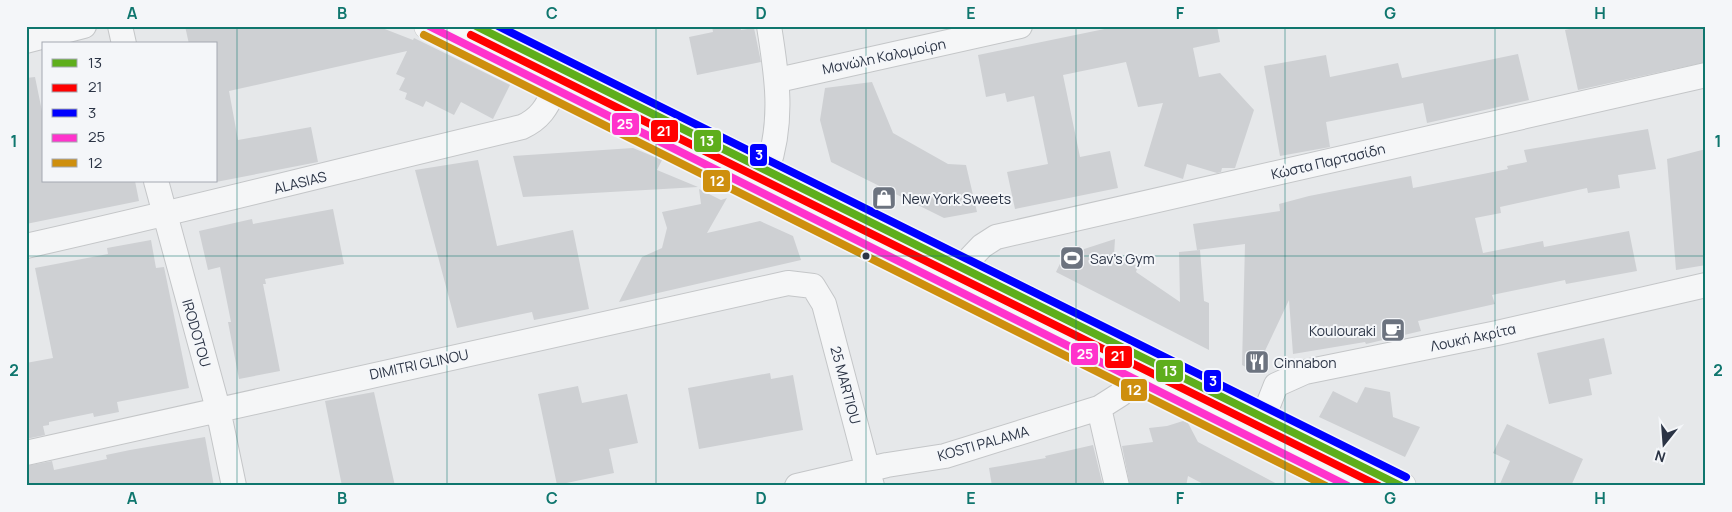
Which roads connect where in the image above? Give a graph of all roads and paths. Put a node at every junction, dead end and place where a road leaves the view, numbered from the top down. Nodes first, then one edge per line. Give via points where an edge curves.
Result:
1 (84, 26) edge
2 (120, 26) edge
3 (428, 26) edge
4 (475, 26) edge
5 (769, 26) edge
6 (1020, 26) edge
7 (26, 41) edge
8 (124, 42) edge
9 (1706, 75) edge
10 (778, 80) junction
11 (554, 89) junction
12 (766, 170) junction
13 (156, 182) edge
14 (164, 216) junction
15 (26, 246) edge
16 (962, 267) junction
17 (1706, 285) edge
18 (813, 286) joint
19 (1137, 366) junction
20 (1099, 408) junction
21 (218, 409) junction
22 (1264, 418) junction
23 (26, 453) edge
24 (870, 478) edge
25 (234, 486) edge
26 (797, 486) edge
27 (1117, 486) edge
28 (1349, 486) edge
29 (1402, 486) edge

1 - 7 street
2 - 8 street
3 - 11 main road
4 - 12 main road
5 - 10 street
6 - 10 street, Μανώλη Καλομοίρη
9 - 16 street, Κώστα Παρτασίδη via 996,237 982,246
10 - 12 street via 776,132
11 - 14 street, ALASIAS via 547,107 536,121 522,127
11 - 19 main road
12 - 16 main road
13 - 14 street, IRODOTOU
14 - 15 street, ALASIAS
14 - 21 street, IRODOTOU
16 - 19 main road
17 - 22 street, Λουκή Ακρίτα via 1305,372 1276,384
18 - 21 street, DIMITRI GLINOU via 788,283
18 - 24 street, 25 MARTIOU via 824,304
19 - 20 street, KOSTI PALAMA via 1121,394
19 - 22 main road
19 - 28 main road
20 - 24 street, KOSTI PALAMA
20 - 27 street
21 - 23 street, DIMITRI GLINOU
21 - 25 street, IRODOTOU
22 - 29 main road
24 - 26 street, KOSTI PALAMA

